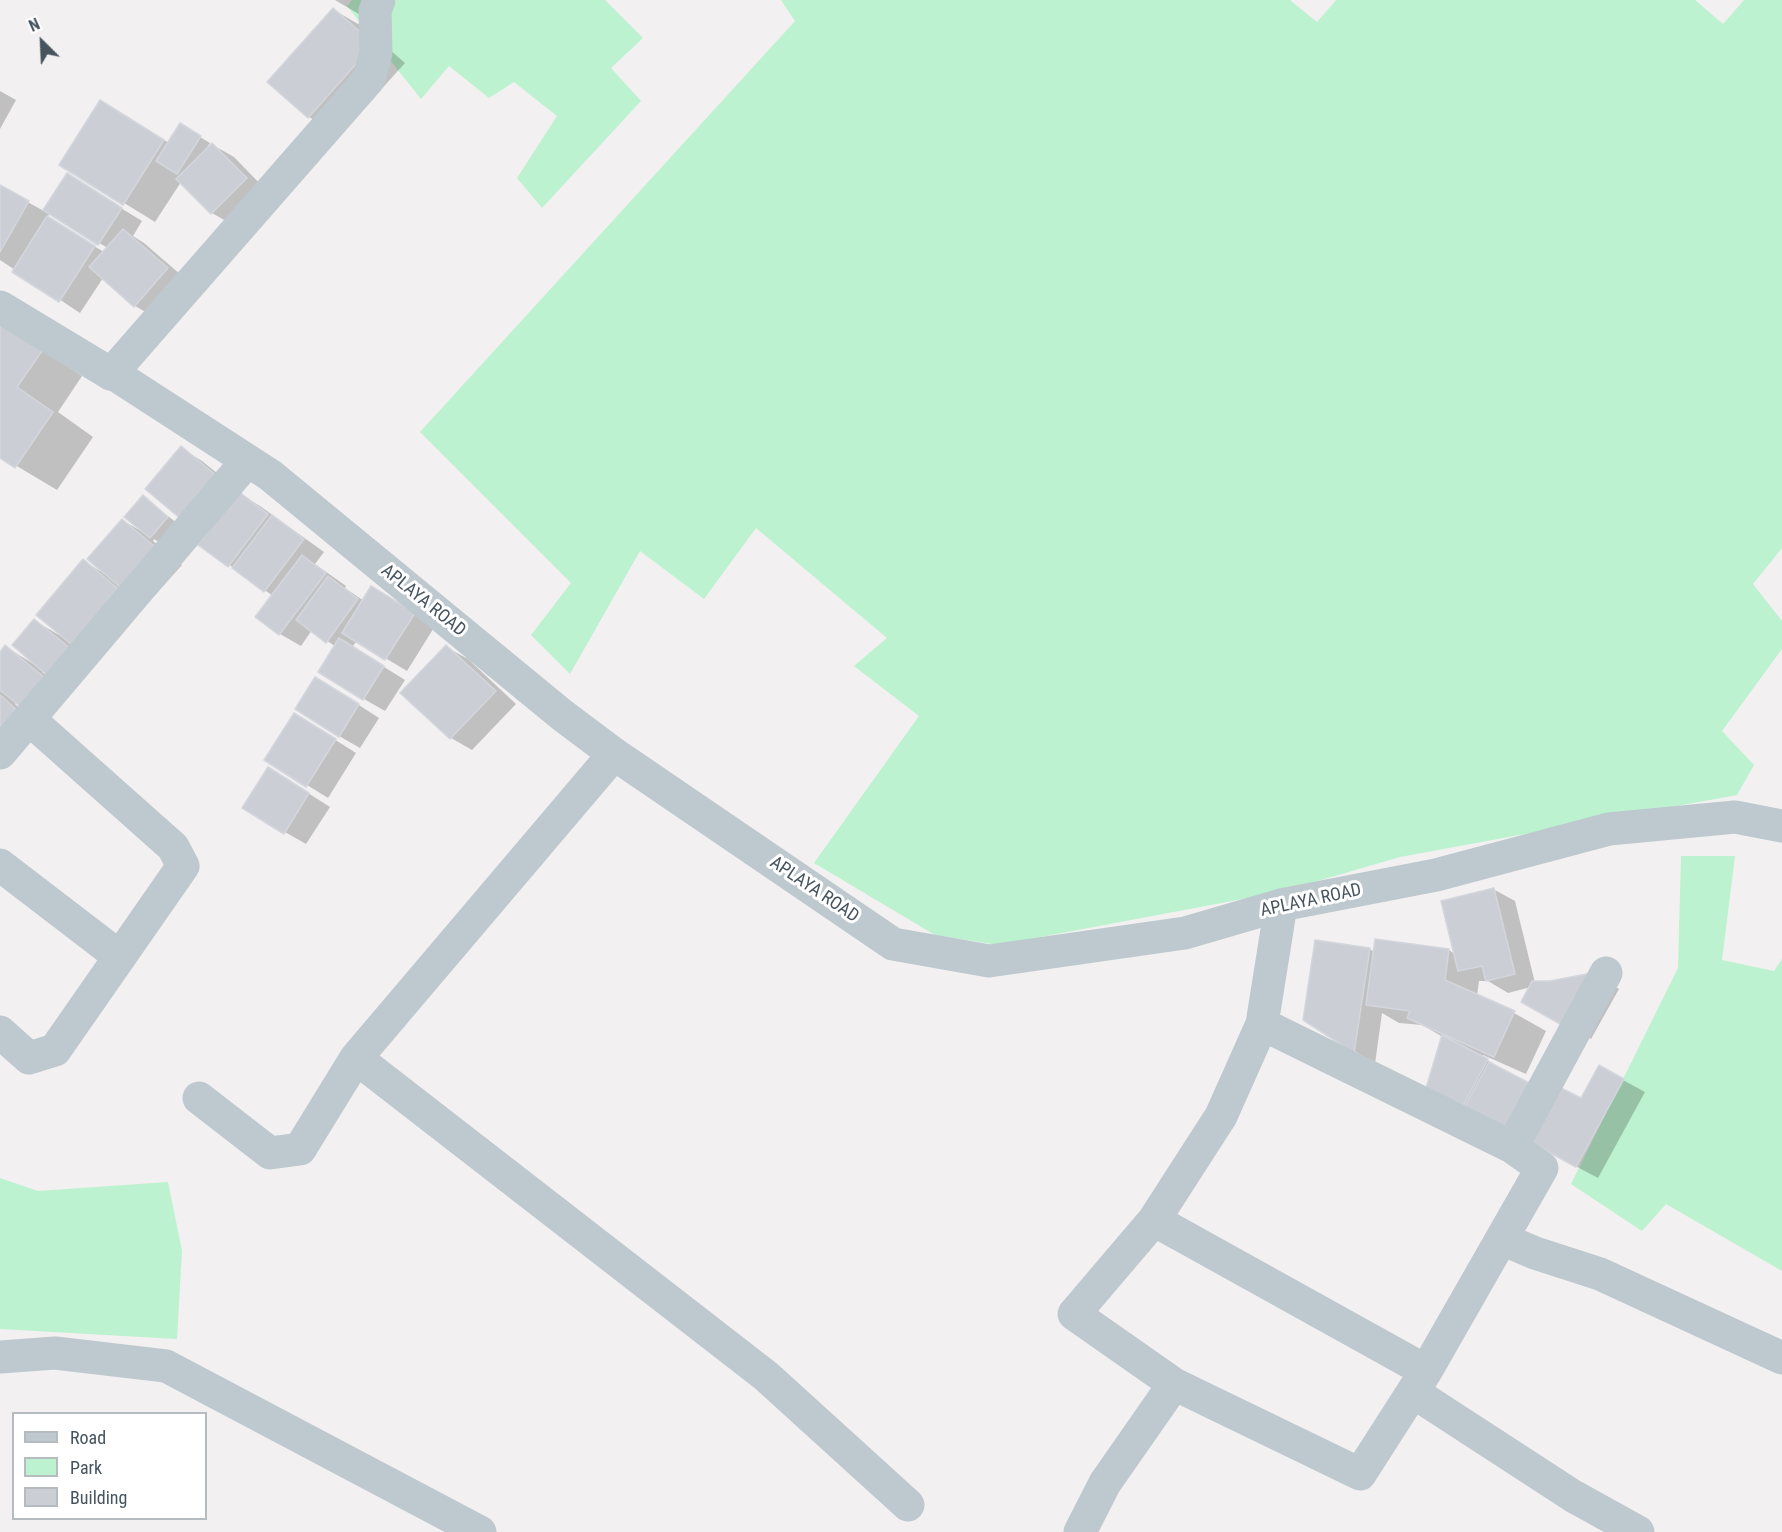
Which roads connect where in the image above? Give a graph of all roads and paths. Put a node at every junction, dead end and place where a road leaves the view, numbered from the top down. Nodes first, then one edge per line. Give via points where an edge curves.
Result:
1 (379, 0) edge
2 (0, 307) edge
3 (111, 374) junction
4 (247, 461) junction
5 (29, 719) junction
6 (0, 753) edge
7 (614, 753) junction
8 (1782, 826) edge
9 (0, 865) edge
10 (1281, 905) junction
11 (120, 957) junction
12 (1606, 973) dead end
13 (1262, 1024) junction
14 (0, 1032) edge
15 (356, 1058) junction
16 (200, 1098) dead end
17 (1512, 1147) junction
18 (1154, 1220) junction
19 (1502, 1239) junction
20 (0, 1357) edge
21 (1782, 1358) edge
22 (1420, 1381) junction
23 (1174, 1384) junction
24 (908, 1505) dead end
25 (480, 1532) edge
26 (1080, 1532) edge
27 (1638, 1532) edge

1 - 3 street via 375,11 376,53 369,79
2 - 3 street, APLAYA ROAD
3 - 4 street, APLAYA ROAD
4 - 5 street
4 - 7 street, APLAYA ROAD via 270,475 562,715
5 - 6 street
5 - 11 street via 173,847 183,866
7 - 10 street, APLAYA ROAD via 893,944 989,962 1185,933
7 - 15 street
8 - 10 street, APLAYA ROAD via 1735,817 1609,829 1436,875
9 - 11 street
10 - 13 street
11 - 14 street via 55,1050 29,1058
12 - 17 street
13 - 17 street
13 - 18 street via 1221,1116
15 - 16 street via 300,1149 270,1153
15 - 24 street via 766,1376
17 - 19 street via 1542,1168
18 - 22 street
18 - 23 street via 1074,1314
19 - 21 street via 1600,1274
19 - 22 street
20 - 25 street via 55,1353 166,1366
22 - 23 street via 1360,1474
22 - 27 street via 1573,1496
23 - 26 street via 1105,1483

